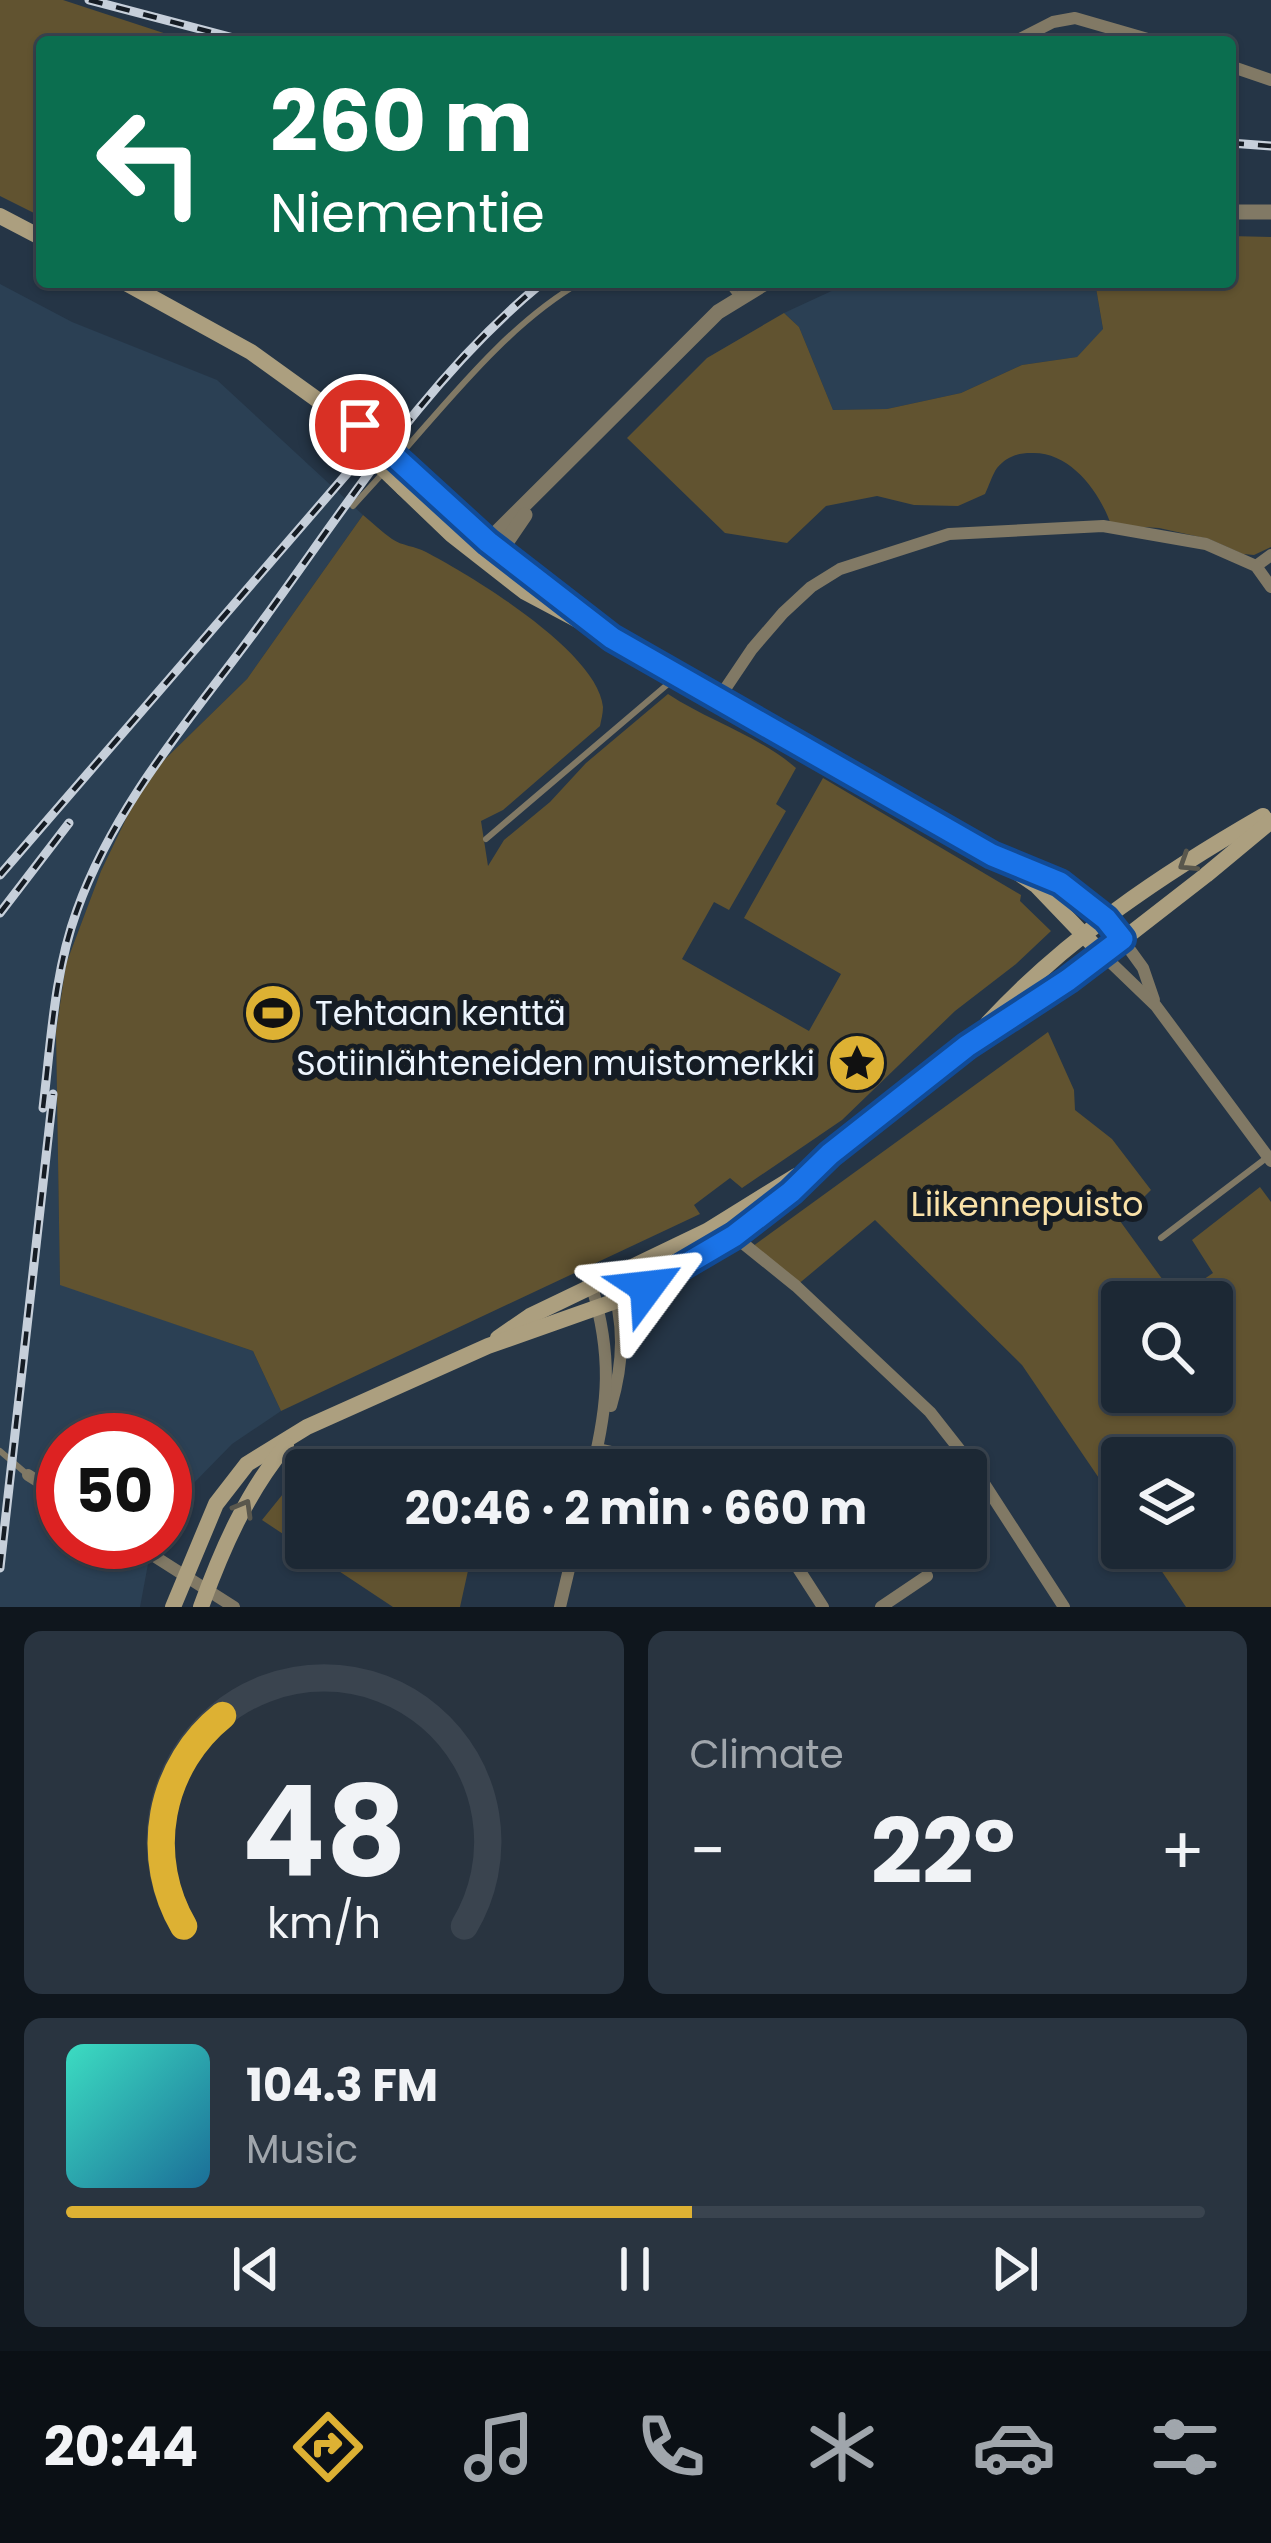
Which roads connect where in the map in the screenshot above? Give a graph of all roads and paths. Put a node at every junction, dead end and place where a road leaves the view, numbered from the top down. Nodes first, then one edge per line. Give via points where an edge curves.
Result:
1 (1026, 36) edge
2 (1136, 36) edge
3 (1236, 69) edge
4 (1271, 80) edge
5 (1236, 212) edge
6 (1271, 212) edge
7 (0, 216) edge
8 (36, 235) edge
9 (135, 288) edge
10 (573, 288) edge
11 (731, 288) edge
12 (756, 288) edge
13 (739, 298) junction
14 (353, 506) dead end
15 (488, 554) junction
16 (1271, 555) edge
17 (1256, 566) junction
18 (1271, 587) edge
19 (678, 676) junction
20 (719, 698) junction
21 (1271, 816) edge
22 (486, 839) dead end
23 (992, 855) junction
24 (1106, 919) junction
25 (1085, 934) junction
26 (1122, 939) junction
27 (1103, 955) junction
28 (1156, 1006) junction
29 (967, 1046) junction
30 (1270, 1157) edge
31 (728, 1229) junction
32 (1161, 1238) dead end
33 (610, 1278) junction
34 (592, 1287) junction
35 (618, 1301) junction
36 (598, 1309) junction
37 (488, 1346) junction
38 (602, 1430) junction
39 (294, 1435) junction
40 (598, 1448) joint
41 (602, 1449) edge
42 (0, 1451) edge
43 (28, 1474) joint
44 (36, 1479) edge
45 (177, 1569) edge
46 (569, 1569) edge
47 (799, 1569) edge
48 (185, 1574) junction
49 (927, 1576) dead end
50 (208, 1589) junction
51 (173, 1607) edge
52 (202, 1607) edge
53 (234, 1607) edge
54 (560, 1607) edge
55 (823, 1607) edge
56 (881, 1607) edge
57 (1064, 1607) edge

1 - 2 street via 1075,18
3 - 4 street
5 - 6 street
7 - 8 main road
9 - 15 main road, bridge via 251,352 326,406
10 - 14 lane via 465,382
11 - 13 lane
12 - 13 street
13 - 15 street via 667,362
15 - 19 main road
16 - 17 street
17 - 18 street
17 - 20 street via 1206,544 1103,526 949,534 840,569 811,587
19 - 20 main road
19 - 22 lane
20 - 23 main road
21 -> 24 main road
21 - 26 main road
23 - 24 main road via 1060,883
23 - 25 main road
24 - 25 main road
24 - 26 main road
25 - 27 main road
25 - 29 main road
26 - 27 main road
26 - 28 street
27 - 28 street
27 - 29 main road
28 - 30 street
29 - 31 main road via 791,1192
30 - 32 lane
31 - 33 main road
31 - 35 main road
31 - 57 street via 931,1412
33 - 34 main road
33 - 35 street
34 - 36 street
34 - 37 main road
35 - 36 main road
35 - 38 street via 622,1353
36 - 37 main road
36 - 38 street via 607,1371
37 - 39 main road
38 - 40 street
39 - 48 main road via 227,1487
50 -> 39 main road via 241,1511
40 - 41 street
42 - 43 lane
43 - 44 street
45 - 48 street
46 - 54 street
47 - 55 street
48 - 50 street
48 - 51 main road
49 - 56 street
50 - 52 main road
50 - 53 street

